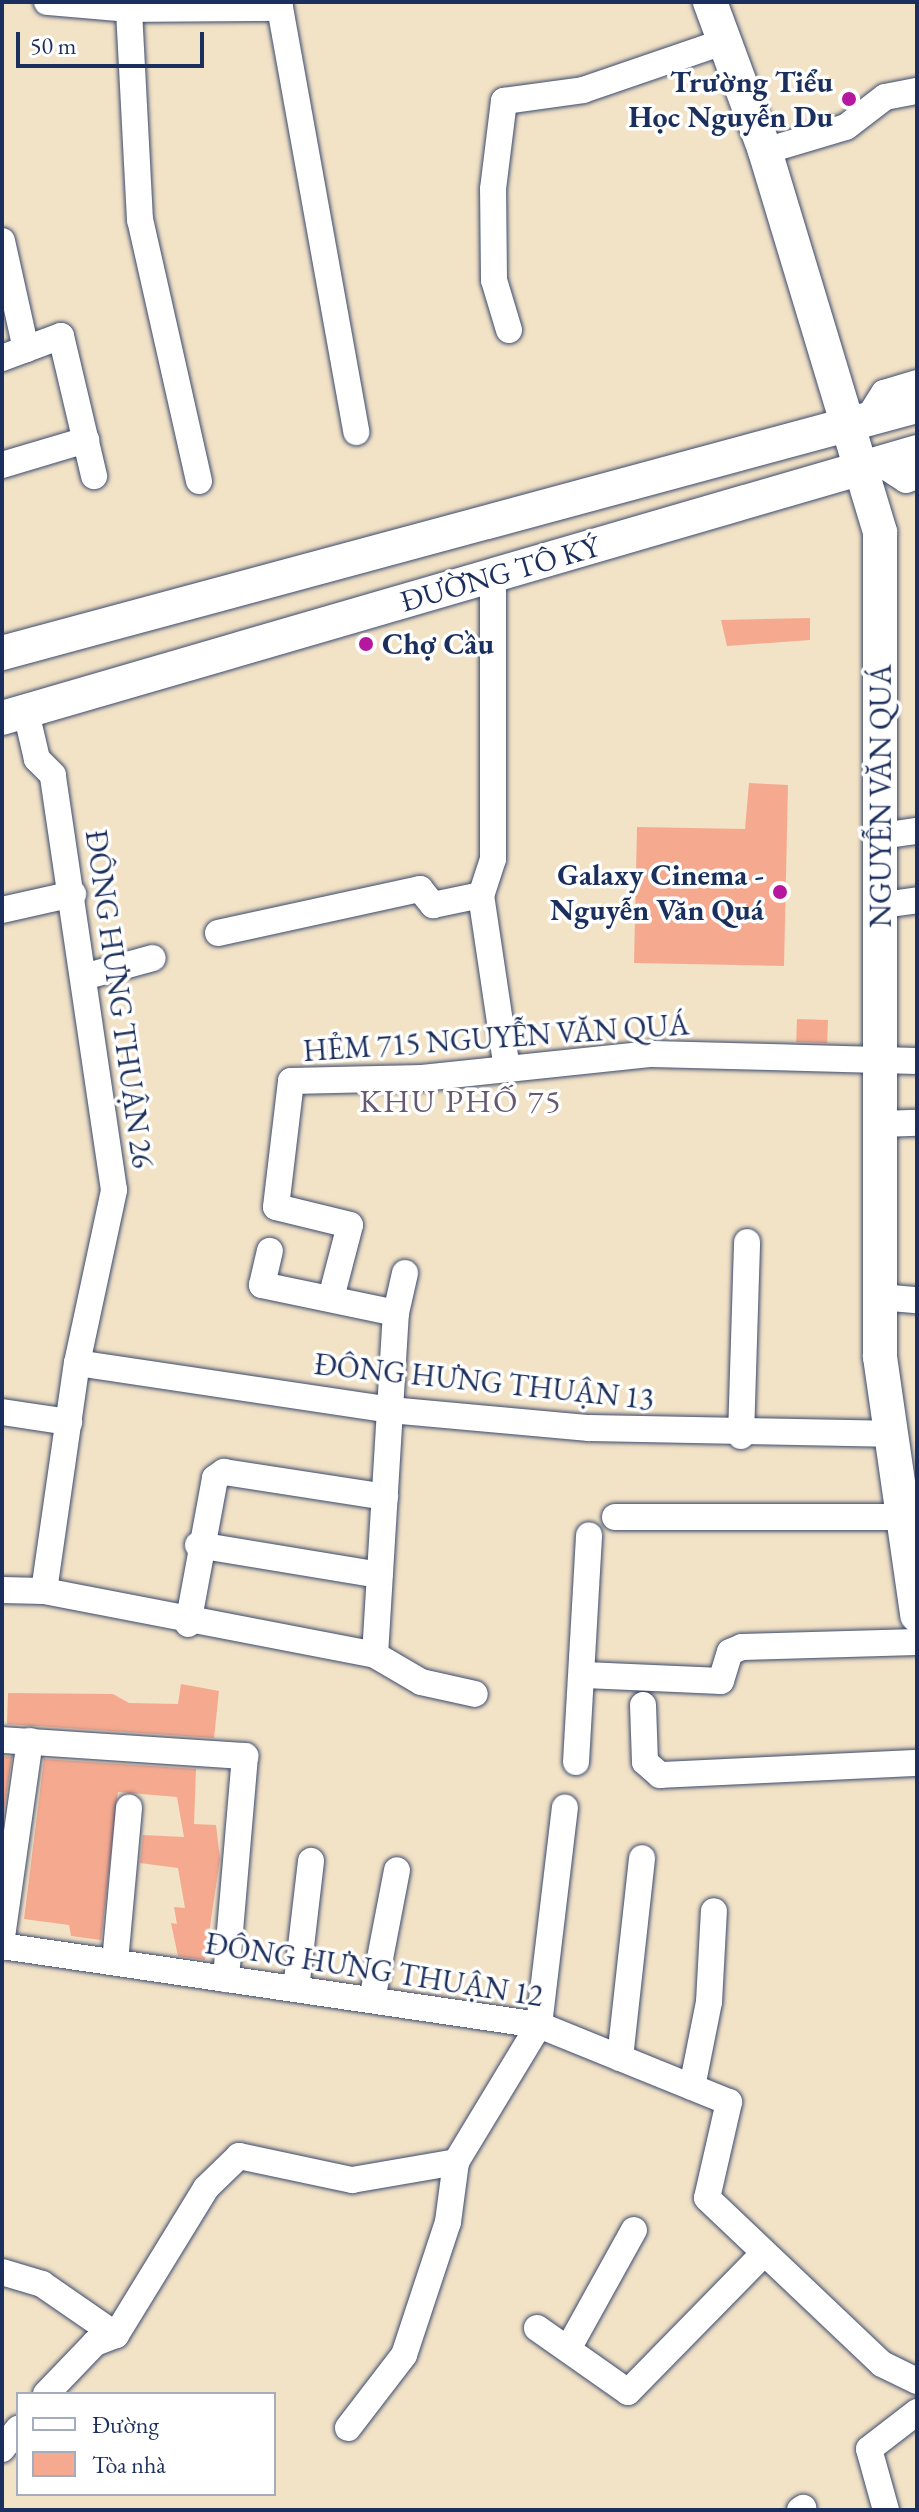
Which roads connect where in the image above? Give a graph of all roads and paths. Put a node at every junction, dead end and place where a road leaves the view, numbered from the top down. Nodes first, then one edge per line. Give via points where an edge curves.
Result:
1 (47, 2) edge
2 (710, 2) edge
3 (280, 5) edge
4 (129, 9) junction
5 (723, 42) junction
6 (917, 91) edge
7 (765, 151) junction
8 (2, 241) edge
9 (509, 330) dead end
10 (14, 354) edge
11 (917, 383) edge
12 (917, 406) edge
13 (856, 421) junction
14 (356, 432) dead end
15 (86, 440) junction
16 (917, 452) edge
17 (2, 465) edge
18 (871, 468) junction
19 (94, 476) dead end
20 (917, 476) edge
21 (199, 481) dead end
22 (493, 576) junction
23 (2, 653) edge
24 (14, 715) edge
25 (917, 831) edge
26 (881, 836) junction
27 (73, 894) junction
28 (481, 895) junction
29 (917, 900) edge
30 (883, 905) junction
31 (2, 910) edge
32 (218, 933) dead end
33 (153, 958) dead end
34 (87, 976) junction
35 (917, 1061) edge
36 (878, 1063) junction
37 (507, 1069) junction
38 (917, 1123) edge
39 (881, 1124) junction
40 (747, 1242) dead end
41 (270, 1251) dead end
42 (405, 1273) dead end
43 (880, 1297) junction
44 (331, 1298) junction
45 (917, 1300) edge
46 (396, 1313) junction
47 (77, 1363) junction
48 (390, 1410) junction
49 (2, 1412) edge
50 (69, 1422) junction
51 (888, 1434) junction
52 (741, 1436) junction
53 (385, 1497) junction
54 (904, 1502) edge
55 (615, 1517) dead end
56 (589, 1535) dead end
57 (198, 1545) junction
58 (380, 1575) junction
59 (2, 1590) edge
60 (44, 1591) junction
61 (916, 1606) edge
62 (188, 1624) junction
63 (917, 1642) edge
64 (375, 1655) junction
65 (585, 1675) junction
66 (475, 1694) dead end
67 (643, 1705) dead end
68 (2, 1740) edge
69 (30, 1741) junction
70 (576, 1762) dead end
71 (917, 1763) edge
72 (129, 1808) dead end
73 (565, 1808) dead end
74 (8, 1852) edge
75 (642, 1858) dead end
76 (311, 1861) dead end
77 (397, 1870) dead end
78 (714, 1911) dead end
79 (2, 1937) edge
80 (2, 1946) edge
81 (115, 1962) junction
82 (226, 1979) junction
83 (296, 1989) junction
84 (372, 2000) junction
85 (539, 2025) junction
86 (620, 2058) junction
87 (692, 2087) junction
88 (456, 2162) junction
89 (634, 2230) dead end
90 (763, 2254) junction
91 (2, 2272) edge
92 (537, 2328) dead end
93 (116, 2335) junction
94 (568, 2349) junction
95 (917, 2381) edge
96 (48, 2392) edge
97 (917, 2412) edge
98 (348, 2428) dead end
99 (16, 2432) edge
100 (2, 2449) edge
101 (886, 2510) edge

1 - 4 street
2 - 5 main road, NGUYỄN VĂN QUÁ
3 - 4 street
3 - 14 street
4 - 21 street via 140,220
5 - 7 main road, NGUYỄN VĂN QUÁ
5 - 9 street via 583,90 504,101 493,189 494,280
6 - 7 street via 885,97 846,127
7 - 13 main road, NGUYỄN VĂN QUÁ
8 - 10 street
10 - 15 street via 61,336
11 - 13 street via 884,393
12 - 13 main road, ĐƯỜNG TÔ KÝ
13 - 18 main road, NGUYỄN VĂN QUÁ
13 - 23 main road, ĐƯỜNG TÔ KÝ
15 - 17 street
15 - 19 street
16 - 18 main road, ĐƯỜNG TÔ KÝ
18 - 20 street via 906,480
18 - 22 main road, ĐƯỜNG TÔ KÝ
18 - 26 main road, NGUYỄN VĂN QUÁ via 880,532
22 - 24 main road, ĐƯỜNG TÔ KÝ
22 - 28 street via 493,859
24 - 27 street, ĐÔNG HƯNG THUẬN 26 via 37,759 53,775
25 - 26 street
26 - 30 main road, NGUYỄN VĂN QUÁ
27 - 31 street
27 - 34 street, ĐÔNG HƯNG THUẬN 26
28 - 32 street via 433,905 420,889
28 - 37 street
29 - 30 street
30 - 36 main road, NGUYỄN VĂN QUÁ
33 - 34 street
34 - 47 street, ĐÔNG HƯNG THUẬN 26 via 114,1190
35 - 36 street, HẺM 715 NGUYỄN VĂN QUÁ
36 - 37 street, HẺM 715 NGUYỄN VĂN QUÁ via 652,1054
36 - 39 main road, NGUYỄN VĂN QUÁ
37 - 44 street, HẺM 715 NGUYỄN VĂN QUÁ via 291,1081 276,1207 350,1225
38 - 39 street
39 - 43 main road, NGUYỄN VĂN QUÁ
40 - 52 street
41 - 44 street via 262,1285
42 - 46 street
43 - 45 street
43 - 51 main road, NGUYỄN VĂN QUÁ
44 - 46 street
46 - 48 street
47 - 48 street, ĐÔNG HƯNG THUẬN 13
47 - 50 street, ĐÔNG HƯNG THUẬN 26
48 - 52 street, ĐÔNG HƯNG THUẬN 13
48 - 53 street
49 - 50 street
50 - 60 street, ĐÔNG HƯNG THUẬN 26
51 - 52 street, ĐÔNG HƯNG THUẬN 13
51 - 54 main road, NGUYỄN VĂN QUÁ
53 - 57 street via 224,1472 209,1486
53 - 58 street
54 - 55 street
54 - 61 main road, NGUYỄN VĂN QUÁ
56 - 65 street
57 - 58 street
57 - 62 street
58 - 64 street
59 - 60 street
60 - 62 street
62 - 64 street
63 - 65 street via 742,1647 730,1652 721,1681
64 - 66 street via 421,1682
65 - 70 street
67 - 71 street via 645,1762 660,1775
68 - 69 street
69 - 74 street
69 - 82 street via 245,1756
72 - 81 street
73 - 85 street
74 - 79 street
75 - 86 street
76 - 83 street
77 - 84 street
78 - 87 street via 709,2002
80 - 81 street, ĐÔNG HƯNG THUẬN 12
81 - 82 street, ĐÔNG HƯNG THUẬN 12
82 - 83 street, ĐÔNG HƯNG THUẬN 12
83 - 84 street, ĐÔNG HƯNG THUẬN 12
84 - 85 street, ĐÔNG HƯNG THUẬN 12
85 - 86 street, ĐÔNG HƯNG THUẬN 12
85 - 88 street
86 - 87 street, ĐÔNG HƯNG THUẬN 12
87 - 90 street, ĐÔNG HƯNG THUẬN 12 via 729,2102 707,2198
88 - 93 street via 352,2180 239,2156 206,2188
88 - 98 street via 448,2222 404,2355
89 - 94 street
90 - 94 street via 628,2392
90 - 95 street, ĐÔNG HƯNG THUẬN 12 via 882,2364
91 - 93 street via 42,2284
92 - 94 street
93 - 96 street via 95,2343
97 - 101 street via 869,2449
99 - 100 street

